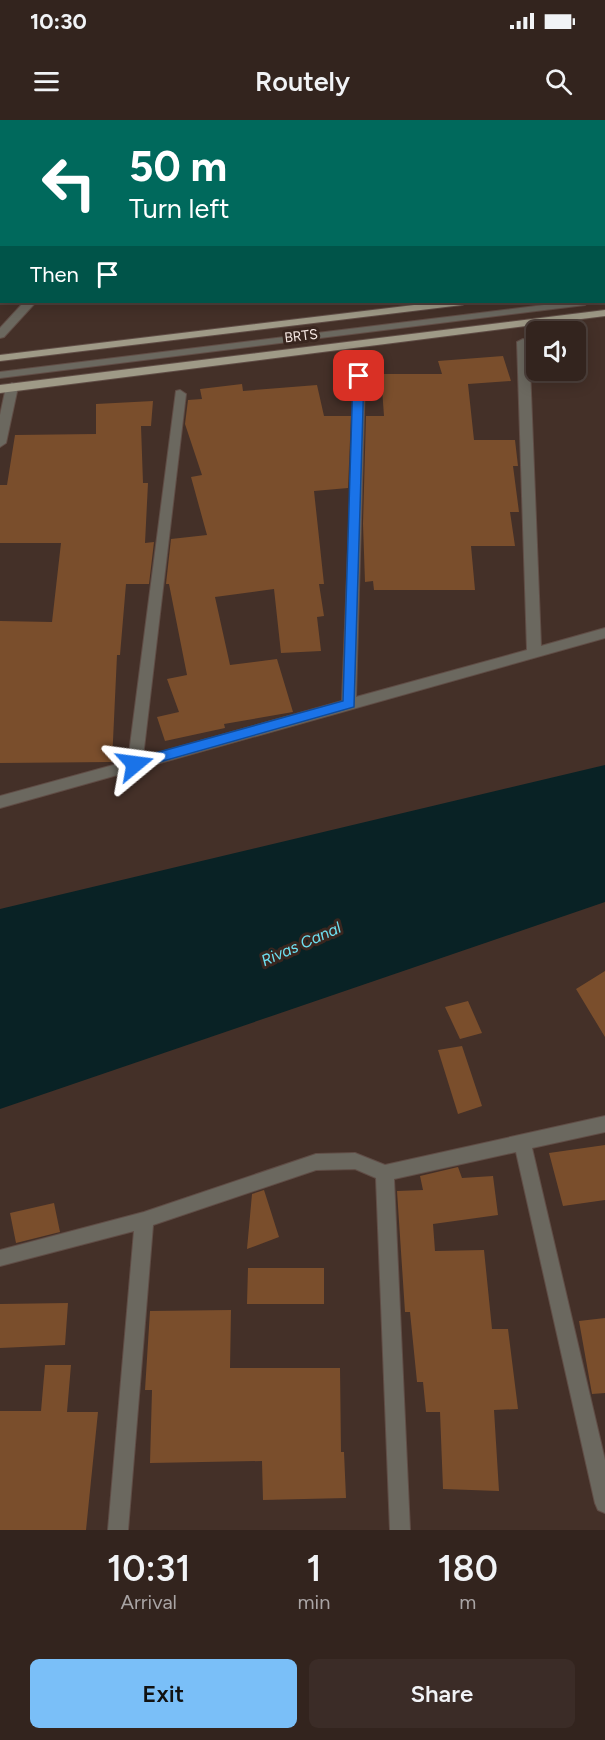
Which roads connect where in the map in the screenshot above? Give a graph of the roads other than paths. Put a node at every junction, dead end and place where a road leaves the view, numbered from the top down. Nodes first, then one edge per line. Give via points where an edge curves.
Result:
1 (29, 303) edge
2 (454, 303) edge
3 (577, 303) edge
4 (605, 313) edge
5 (0, 335) edge
6 (523, 342) dead end
7 (0, 358) edge
8 (0, 375) edge
9 (359, 376) dead end
10 (6, 388) edge
11 (180, 394) dead end
12 (0, 443) edge
13 (605, 633) edge
14 (534, 654) junction
15 (349, 704) junction
16 (135, 764) junction
17 (0, 802) edge
18 (605, 1124) edge
19 (522, 1141) junction
20 (385, 1173) junction
21 (144, 1220) junction
22 (0, 1258) edge
23 (605, 1503) edge
24 (118, 1530) edge
25 (400, 1530) edge

1 - 5 street
2 - 7 main road
3 - 8 lane
4 - 10 main road, BRTS
6 - 14 street
9 - 15 street
10 - 12 street
11 - 16 street
13 - 14 street
14 - 15 street
15 - 16 street
16 - 17 street
18 - 19 street
19 - 20 street
19 - 23 street
20 - 21 street via 355,1161 316,1162
20 - 25 street
21 - 22 street
21 - 24 street

